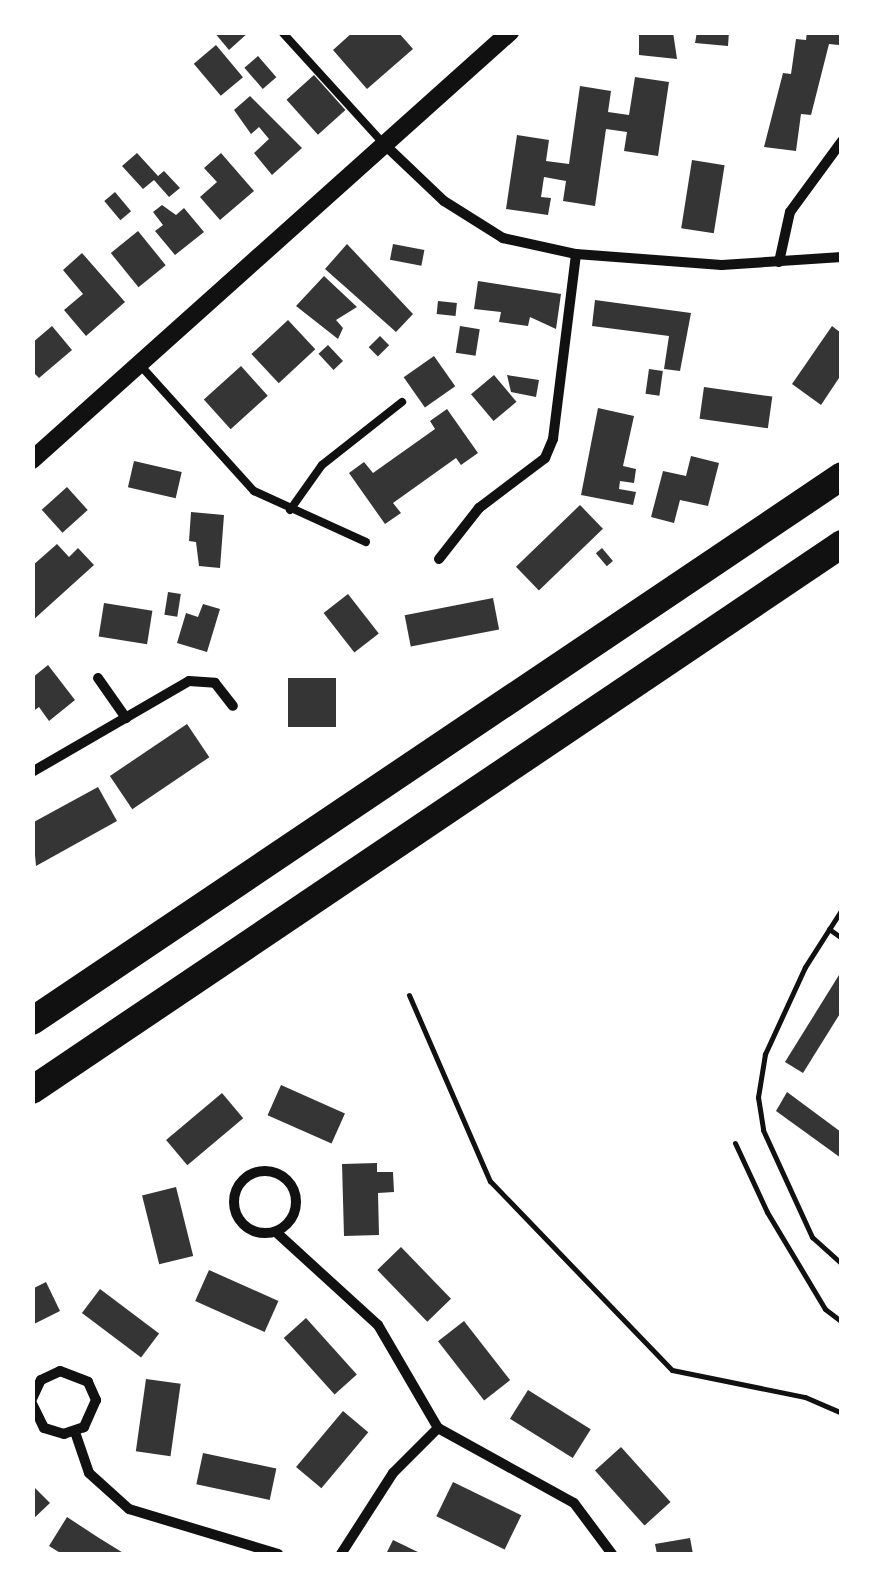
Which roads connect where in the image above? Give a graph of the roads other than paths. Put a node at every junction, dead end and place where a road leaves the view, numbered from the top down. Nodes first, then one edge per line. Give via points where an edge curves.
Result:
1 (282, 32) edge
2 (510, 32) edge
3 (842, 142) edge
4 (384, 145) junction
5 (576, 254) junction
6 (842, 257) edge
7 (779, 262) junction
8 (140, 365) junction
9 (402, 402) dead end
10 (32, 460) edge
11 (842, 476) edge
12 (290, 510) junction
13 (366, 542) dead end
14 (842, 544) edge
15 (439, 559) dead end
16 (98, 678) dead end
17 (232, 706) dead end
18 (126, 718) junction
19 (32, 772) edge
20 (32, 1021) edge
21 (32, 1090) edge
22 (276, 1232) junction
23 (32, 1401) edge
24 (438, 1428) junction
25 (75, 1432) junction
26 (278, 1554) edge
27 (341, 1554) edge
28 (612, 1554) edge

1 - 4 lane
2 - 4 street
3 - 7 street via 790,212
4 - 5 street via 444,201 503,238
4 - 8 street
5 - 7 street via 722,265
5 - 15 street via 546,458 479,508
6 - 7 street
8 - 10 street
8 - 12 lane via 254,491
9 - 12 lane via 322,465
11 - 20 highway
12 - 13 lane
14 - 21 highway
16 - 18 street
17 - 18 street via 215,682 188,681
18 - 19 street
22 - 22 street via 296,1210 294,1190 271,1171 251,1174 236,1188 234,1209 254,1232
22 - 24 street via 378,1325
23 - 25 street via 44,1428
23 - 25 street via 50,1374 70,1372 88,1382 95,1411
24 - 27 street via 394,1473
24 - 28 street via 574,1503
25 - 26 street via 90,1473 129,1509

